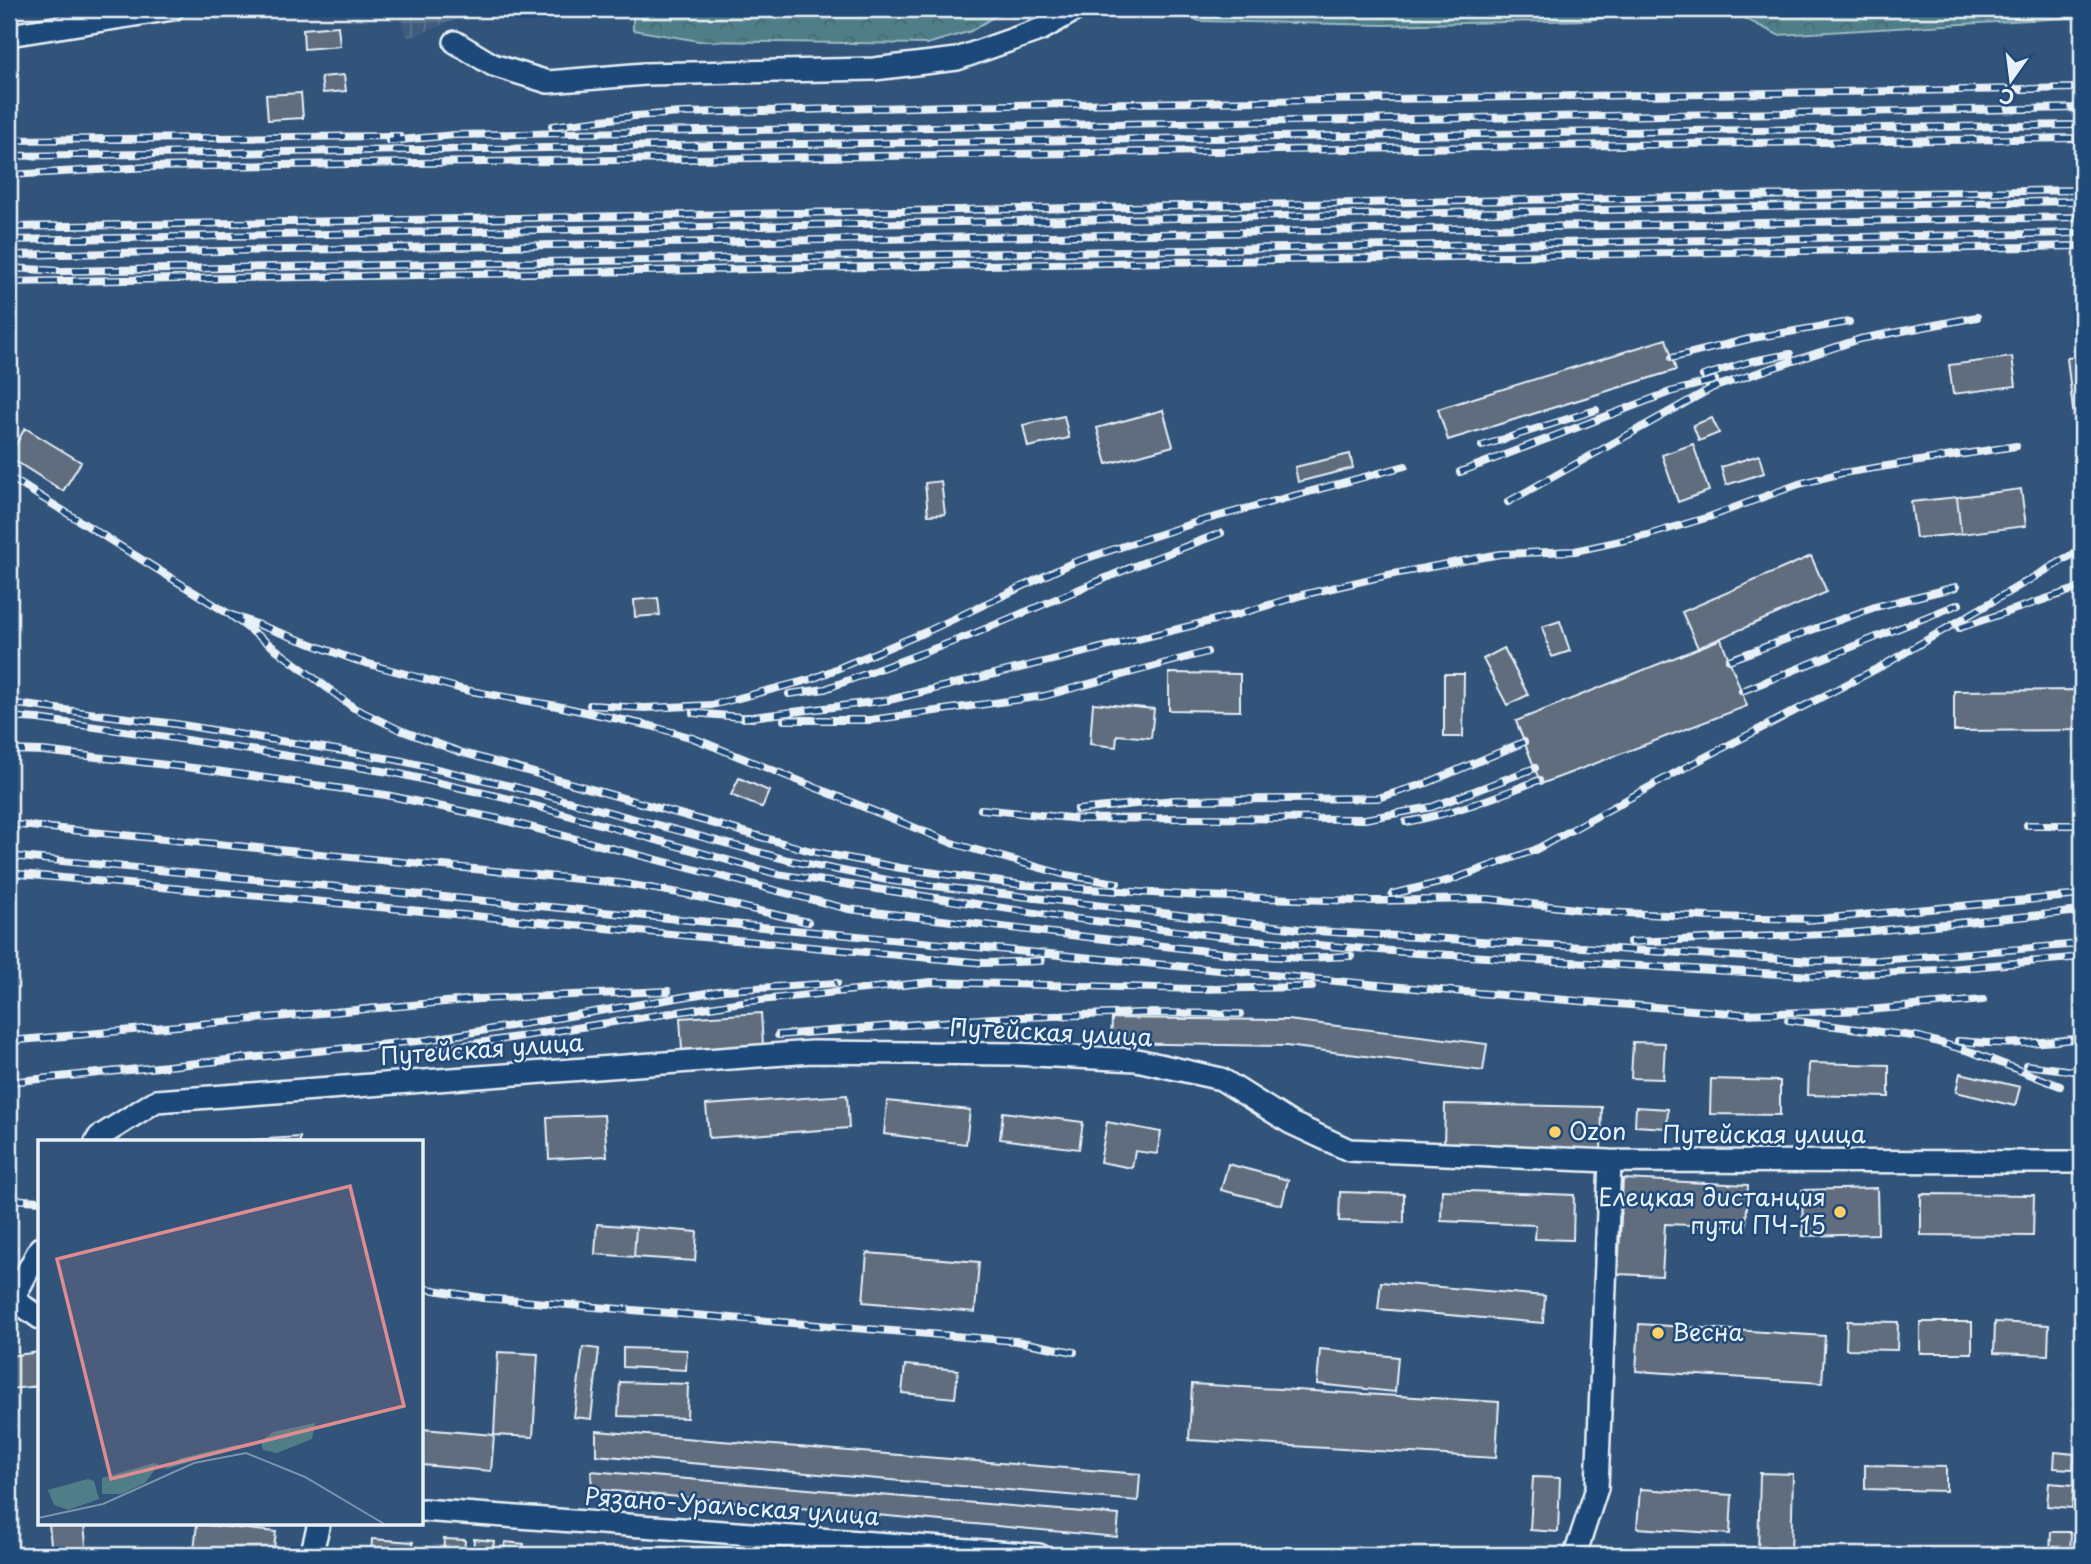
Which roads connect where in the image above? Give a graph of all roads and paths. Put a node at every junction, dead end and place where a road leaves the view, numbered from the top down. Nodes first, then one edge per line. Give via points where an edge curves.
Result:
1 (173, 9) edge
2 (1077, 9) edge
3 (9, 35) edge
4 (455, 42) dead end
5 (97, 1140) edge
6 (1610, 1161) junction
7 (2082, 1162) edge
8 (38, 1252) edge
9 (11, 1299) edge
10 (38, 1317) edge
11 (424, 1510) edge
12 (318, 1526) edge
13 (311, 1555) edge
14 (1039, 1555) edge
15 (1574, 1555) edge

1 - 3 street
2 - 4 street via 1042,29 957,60 874,69 645,74 548,82 493,65
5 - 6 street, Путейская улица via 156,1101 812,1052 1000,1054 1137,1060 1221,1079 1291,1123 1349,1150
6 - 7 street, Путейская улица
6 - 15 street via 1597,1488
8 - 9 street
9 - 10 street
11 - 14 street, Рязано-Уральская улица
12 - 13 street

